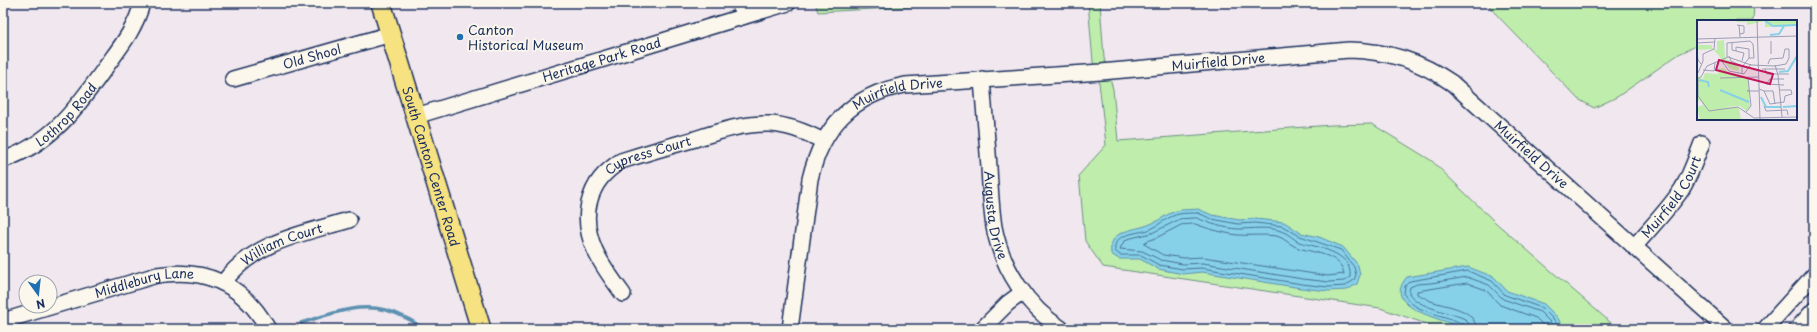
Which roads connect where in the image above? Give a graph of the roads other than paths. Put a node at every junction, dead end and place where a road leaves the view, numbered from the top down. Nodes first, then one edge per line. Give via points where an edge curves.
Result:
1 (142, 3) edge
2 (381, 3) edge
3 (788, 3) edge
4 (742, 10) edge
5 (391, 34) junction
6 (233, 79) dead end
7 (982, 79) junction
8 (416, 116) junction
9 (823, 141) junction
10 (1702, 143) dead end
11 (3, 160) edge
12 (349, 220) dead end
13 (1634, 246) junction
14 (1814, 275) edge
15 (223, 283) junction
16 (1023, 292) junction
17 (623, 294) dead end
18 (1814, 310) edge
19 (3, 321) edge
20 (268, 329) edge
21 (482, 329) edge
22 (790, 329) edge
23 (982, 329) edge
24 (1062, 329) edge
25 (1726, 329) edge
26 (1765, 329) edge
27 (1797, 329) edge

1 - 11 street, Lothrop Road via 137,21 77,108 41,141
2 - 5 main road, South Canton Center Road
3 - 4 street, Heritage Park Road
4 - 8 street, Heritage Park Road
5 - 6 street, Old Shool
5 - 8 main road, South Canton Center Road
7 - 9 street, Muirfield Drive via 905,85 880,91 847,111 834,124
7 - 13 street, Muirfield Drive via 1101,72 1349,50 1394,55 1423,66 1452,83
7 - 16 street, Augusta Drive via 995,229 1006,264
8 - 21 main road, South Canton Center Road
9 - 17 street, Cypress Court via 790,127 752,124 621,161 610,168 599,179 592,193 586,221 588,235 604,269
9 - 22 street, Muirfield Drive via 814,161 810,179
10 - 13 street, Muirfield Court via 1682,188
12 - 15 street, William Court via 273,243 259,250 240,263
13 - 25 street, Muirfield Drive
14 - 26 street
15 - 19 street, Middlebury Lane via 189,273 157,275
15 - 20 street, Middlebury Lane via 251,304
16 - 23 street via 990,318
16 - 24 street, Augusta Drive via 1040,312
18 - 27 street

